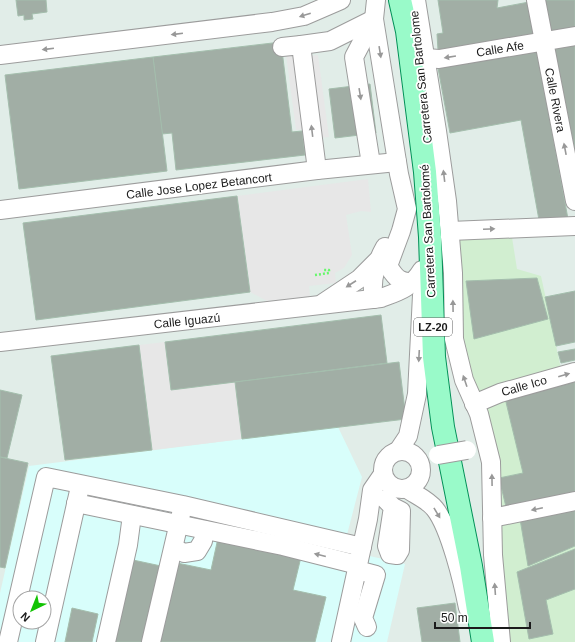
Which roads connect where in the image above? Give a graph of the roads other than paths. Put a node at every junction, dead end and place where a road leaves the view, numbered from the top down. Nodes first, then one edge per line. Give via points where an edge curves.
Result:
1 (341, 0) edge
2 (376, 0) edge
3 (536, 0) edge
4 (408, 3) edge
5 (374, 19) junction
6 (575, 36) edge
7 (544, 42) junction
8 (301, 45) junction
9 (282, 47) dead end
10 (0, 55) edge
11 (426, 58) junction
12 (429, 154) joint
13 (370, 164) junction
14 (398, 168) junction
15 (317, 170) junction
16 (575, 200) edge
17 (0, 210) edge
18 (575, 226) edge
19 (450, 231) junction
20 (383, 262) junction
21 (418, 276) junction
22 (377, 298) junction
23 (319, 305) junction
24 (421, 328) junction
25 (0, 342) edge
26 (575, 372) edge
27 (474, 404) junction
28 (486, 444) junction
29 (398, 451) junction
30 (419, 461) junction
31 (383, 474) junction
32 (80, 484) junction
33 (404, 490) junction
34 (575, 501) edge
35 (76, 503) junction
36 (183, 506) junction
37 (132, 515) junction
38 (492, 518) junction
39 (368, 519) junction
40 (179, 525) junction
41 (205, 530) junction
42 (362, 547) junction
43 (174, 548) junction
44 (357, 567) junction
45 (345, 620) junction
46 (368, 634) edge
47 (8, 642) edge
48 (45, 642) edge
49 (106, 642) edge
50 (151, 642) edge
51 (341, 642) edge
52 (472, 642) edge
53 (483, 642) edge
54 (489, 642) edge
55 (501, 642) edge

1 -> 10 street via 304,16 272,22
2 - 5 street
3 - 7 street, Calle Rivera
4 - 11 street, Carretera San Bartolomé
4 - 12 main road, Carretera San Bartolome / LZ-20
4 - 21 street, Carretera San Bartolomé via 401,32
4 - 53 main road, Carretera San Bartolomé / LZ-20 via 408,31 430,237 434,357 443,427 472,566
5 - 8 street via 330,41
5 -> 13 street via 354,57
5 -> 14 street
6 - 7 street, Calle Afe
7 -> 11 street, Calle Afe via 439,59
16 -> 7 street, Calle Rivera
8 - 9 street
15 -> 8 street
19 -> 11 street, Carretera San Bartolomé
12 - 54 main road, Carretera San Bartolomé / LZ-20 via 436,236 441,356 449,423 478,564
13 - 14 street, Calle Jose Lopez Betancort
13 - 15 street, Calle Jose Lopez Betancort
14 - 20 street via 407,209 401,231
15 - 17 street, Calle Jose Lopez Betancort
19 -> 18 street
27 -> 19 street, Carretera San Bartolomé via 464,380 454,339
20 - 21 street via 404,282
20 - 22 street
20 -> 23 street
21 - 22 street via 406,288
21 - 24 street, Carretera San Bartolomé
22 - 23 street, Calle Iguazú
22 - 24 street via 395,299 411,305
23 - 25 street, Calle Iguazú
24 -> 29 street, Carretera San Bartolomé via 417,394 412,423 408,436
27 -> 26 street, Calle Ico via 500,393
27 - 28 street
28 - 30 street, bridge
38 -> 28 street via 491,462
29 - 30 street via 410,453
29 - 31 street via 389,456
30 - 33 street via 422,473 417,483
31 - 33 street via 390,485
31 - 39 street via 372,490
32 - 35 street
32 - 36 street
32 - 47 street via 46,477
33 - 39 street
33 -> 52 street via 435,508 443,524 464,586
34 -> 38 street
35 - 37 street
35 - 48 street
36 - 40 street
36 - 42 street
37 - 40 street
37 - 49 street via 128,545
55 -> 38 street via 493,562
39 - 42 street
40 - 41 street
40 - 43 street
41 - 43 street via 203,542 197,551 184,554
44 -> 41 street via 283,546
42 - 44 street
43 - 50 street
44 - 45 street
44 - 46 street via 376,575 363,618
45 - 46 street
45 - 51 street

